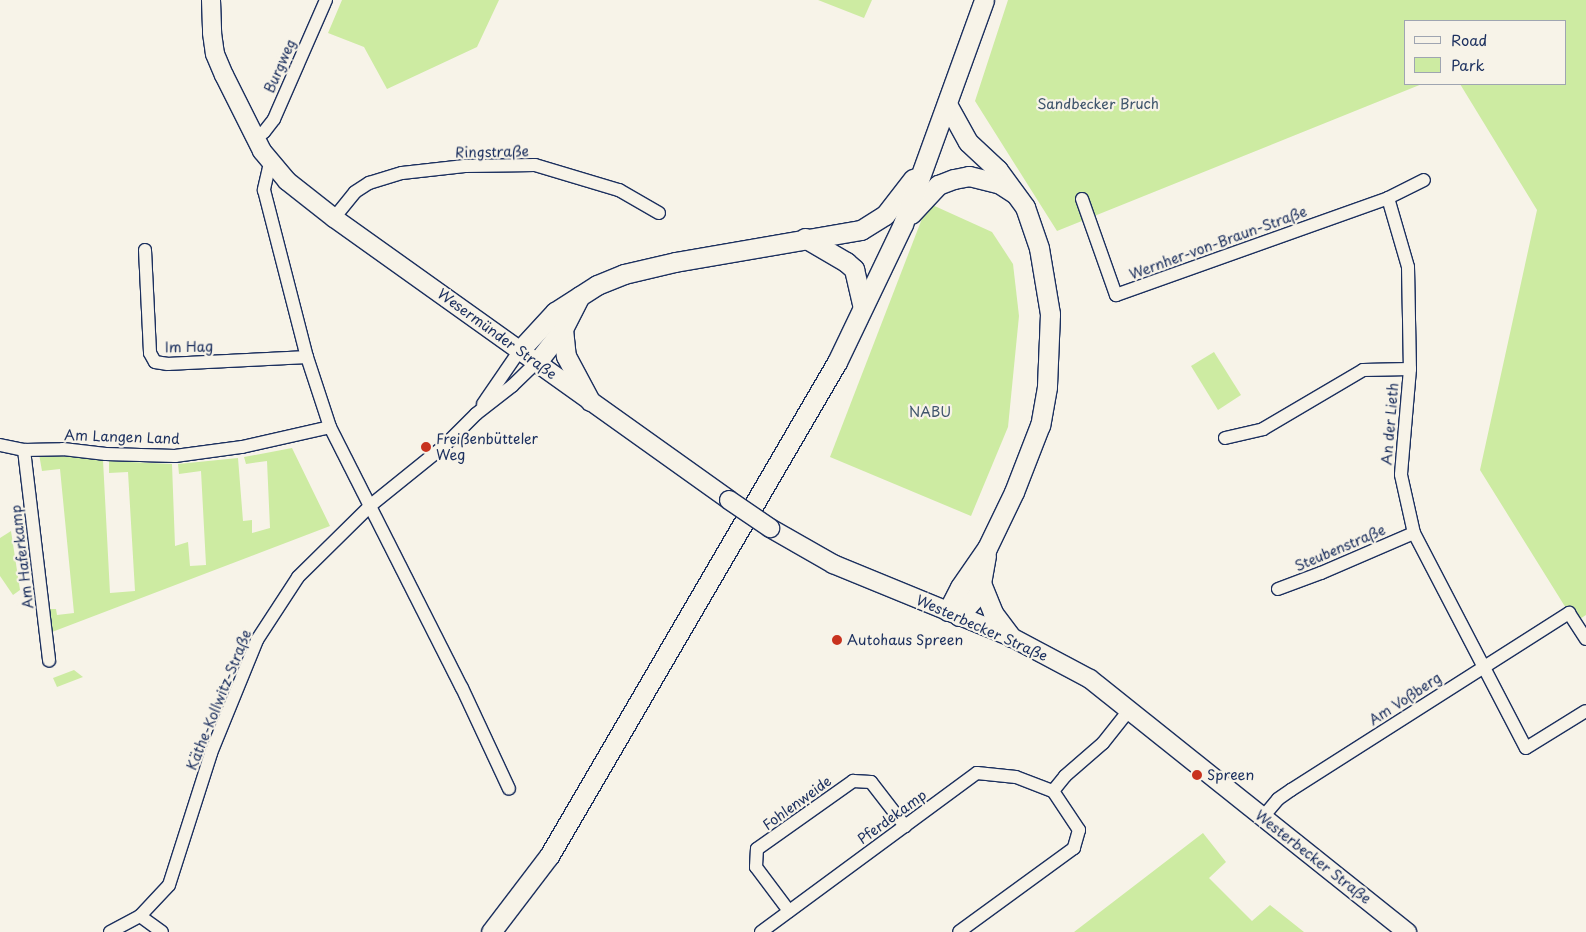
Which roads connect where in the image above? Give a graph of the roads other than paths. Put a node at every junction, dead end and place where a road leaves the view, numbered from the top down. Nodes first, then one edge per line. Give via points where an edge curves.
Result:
1 (211, 0) edge
2 (326, 0) edge
3 (984, 0) edge
4 (947, 104) junction
5 (254, 139) junction
6 (926, 160) junction
7 (270, 163) junction
8 (1424, 180) dead end
9 (1015, 194) junction
10 (1388, 198) junction
11 (1082, 199) dead end
12 (658, 213) dead end
13 (334, 218) junction
14 (903, 224) junction
15 (805, 238) junction
16 (145, 250) dead end
17 (580, 296) junction
18 (863, 307) junction
19 (563, 328) junction
20 (520, 350) junction
21 (307, 357) junction
22 (537, 362) junction
23 (1410, 369) junction
24 (590, 401) junction
25 (476, 414) junction
26 (330, 427) junction
27 (1226, 438) dead end
28 (0, 445) edge
29 (24, 450) junction
30 (728, 500) joint
31 (371, 506) junction
32 (1414, 532) junction
33 (987, 548) junction
34 (981, 583) junction
35 (1278, 589) dead end
36 (954, 613) junction
37 (1011, 637) junction
38 (1586, 639) edge
39 (49, 661) dead end
40 (1485, 666) junction
41 (1130, 709) junction
42 (1586, 711) edge
43 (509, 789) dead end
44 (1052, 791) junction
45 (1263, 817) junction
46 (905, 826) junction
47 (789, 911) junction
48 (140, 916) junction
49 (110, 932) edge
50 (162, 932) edge
51 (491, 932) edge
52 (761, 932) edge
53 (959, 932) edge
54 (1408, 932) edge

1 - 5 street, Wesermünder Straße via 216,54
2 - 5 street, Burgweg via 274,119
3 - 4 main road
4 - 6 main road
4 - 9 main road via 968,142 998,170
5 - 7 street, Wesermünder Straße
6 - 14 main road
6 - 15 main road via 897,202 874,222 861,230
7 - 13 street, Wesermünder Straße via 287,181
7 - 21 street via 264,190
8 - 10 street, Wernher-von-Braun-Straße
9 - 14 main road via 1000,184 969,176 954,179 938,185
9 - 33 main road via 1031,221 1045,276 1050,314 1048,378 1040,425 1014,492
10 - 11 street, Wernher-von-Braun-Straße via 1116,295
10 - 23 street, An der Lieth via 1408,267
12 - 13 street, Ringstraße via 618,190 535,165 465,166 402,172 369,183 355,192
13 - 20 street, Wesermünder Straße
14 - 18 main road
15 - 17 main road via 624,274
15 - 18 main road via 854,269
16 - 21 street, Im Hag via 150,353 155,362
17 - 19 main road
17 - 20 main road via 555,312
18 - 51 main road via 837,362 549,856
19 - 22 main road
19 - 24 main road via 566,356
20 - 22 street, Wesermünder Straße
20 - 25 street, Käthe-Kollwitz-Straße
21 - 26 street
22 - 24 street, Wesermünder Straße
22 - 25 street, Käthe-Kollwitz-Straße
23 - 27 street via 1363,370 1263,429
23 - 32 street, An der Lieth via 1400,475
24 - 30 street, Wesermünder Straße
25 - 31 street, Käthe-Kollwitz-Straße via 444,446
26 - 29 street, Am Langen Land via 242,447 175,456 63,449
26 - 31 street
28 - 29 street, Am Langen Land
29 - 39 street, Am Haferkamp
30 - 36 street, Westerbecker Straße, bridge via 833,564
31 - 43 street
31 - 48 street, Käthe-Kollwitz-Straße via 298,577 257,640 211,753 169,885
32 - 35 street, Steubenstraße via 1321,574
32 - 40 street, An der Lieth
33 - 34 main road
33 - 36 main road via 960,587
34 - 36 main road via 977,596
34 - 37 main road via 993,613
36 - 37 street, Westerbecker Straße
37 - 41 street, Westerbecker Straße via 1090,679
38 - 40 street, Am Voßberg via 1569,613
40 - 42 street, An der Lieth via 1526,748
40 - 45 street, Am Voßberg via 1291,790 1278,799
41 - 44 street via 1103,743
41 - 45 street, Westerbecker Straße
44 - 46 street, Pferdekamp via 1016,776 978,773
44 - 53 street via 1079,830 1074,848
45 - 54 street, Westerbecker Straße
46 - 47 street, Pferdekamp
46 - 47 street, Fohlenweide via 870,782 853,781 757,850 756,867
47 - 52 street, Pferdekamp
48 - 49 street, Käthe-Kollwitz-Straße
48 - 50 street

